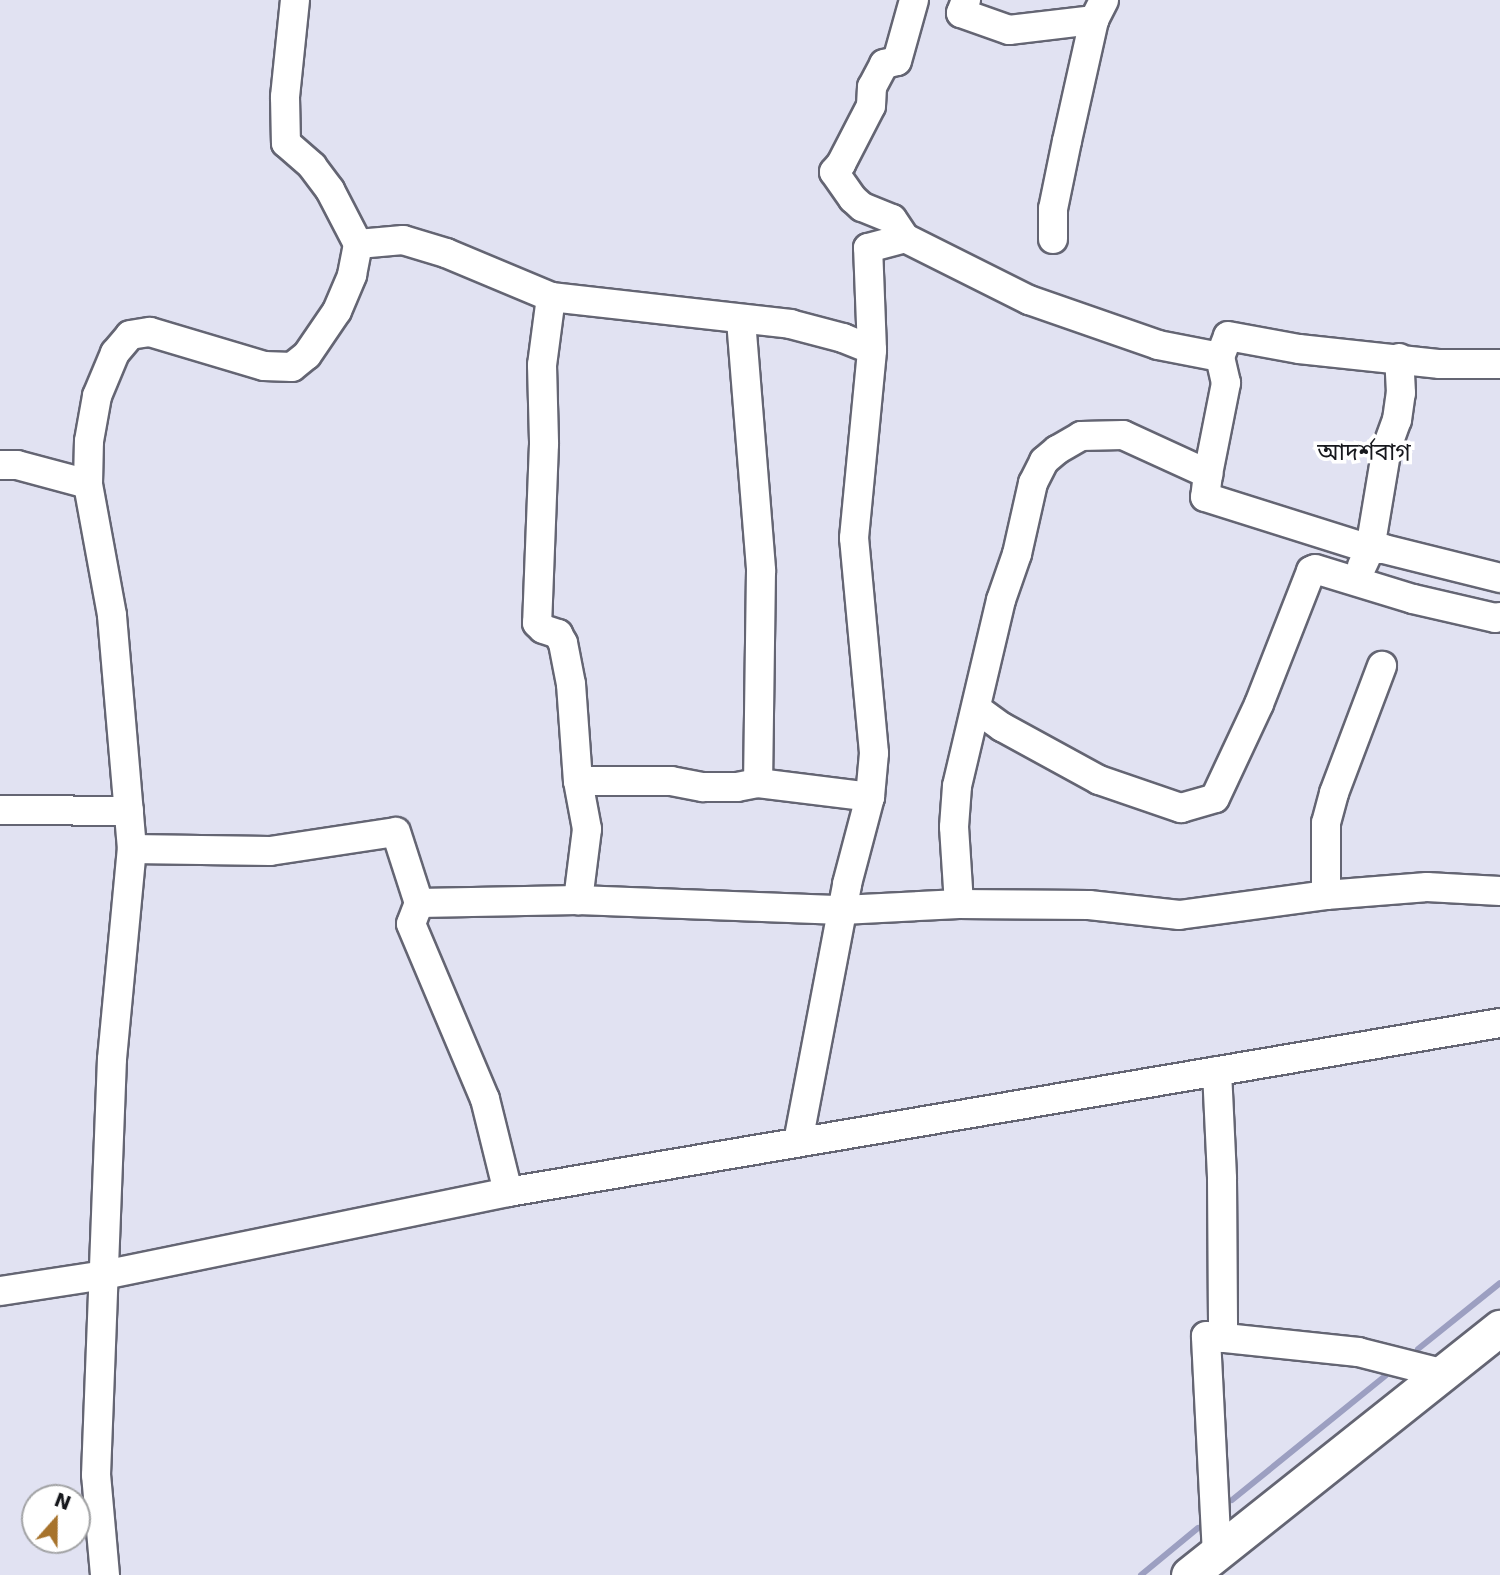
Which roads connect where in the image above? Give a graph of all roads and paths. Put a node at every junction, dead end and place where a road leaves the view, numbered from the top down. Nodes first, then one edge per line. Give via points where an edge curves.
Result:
1 (295, 0) edge
2 (914, 0) edge
3 (965, 0) edge
4 (1099, 10) edge
5 (905, 238) junction
6 (1053, 239) dead end
7 (358, 244) junction
8 (551, 297) junction
9 (741, 320) junction
10 (872, 350) junction
11 (1220, 357) junction
12 (1399, 358) junction
13 (1500, 364) edge
14 (0, 465) edge
15 (1208, 474) junction
16 (88, 484) junction
17 (1370, 549) junction
18 (1500, 578) edge
19 (1355, 581) junction
20 (1500, 617) edge
21 (1382, 666) dead end
22 (977, 709) junction
23 (578, 781) junction
24 (758, 783) junction
25 (870, 797) junction
26 (0, 810) edge
27 (129, 811) junction
28 (132, 849) junction
29 (1497, 886) edge
30 (1326, 895) junction
31 (578, 900) junction
32 (419, 903) junction
33 (959, 904) junction
34 (842, 910) junction
35 (1500, 1023) edge
36 (1217, 1071) junction
37 (798, 1142) junction
38 (508, 1192) junction
39 (104, 1275) junction
40 (0, 1291) edge
41 (1500, 1328) edge
42 (1223, 1338) junction
43 (1441, 1373) junction
44 (1217, 1555) junction
45 (105, 1575) edge
46 (1189, 1575) edge

1 - 7 street via 285,97 286,143 330,190
2 - 5 street via 897,61 884,64 872,87 871,106 834,172 853,199 892,219
3 - 4 street via 961,13 1009,30
4 - 6 street via 1053,209
5 - 10 street via 867,248
5 - 11 street via 1041,304 1158,345
7 - 8 street via 403,240
7 - 16 street via 352,275 337,311 307,355 292,367 264,366 150,332 130,335 115,353 97,396
8 - 9 street
8 - 23 street via 542,365 544,444 537,623 558,634 563,643
9 - 10 street via 790,324
9 - 24 street via 761,571
10 - 25 street via 854,538 872,713
11 - 12 street via 1228,336 1299,349
11 - 15 street via 1226,383
12 - 13 street via 1440,365
12 - 17 street via 1397,420 1387,447
14 - 16 street via 17,465
15 - 17 street via 1205,497
15 - 22 street via 1123,436 1103,433 1081,436 1044,461 1001,600
16 - 27 street via 112,615
17 - 18 street
17 - 19 street
19 - 20 street
19 - 22 street via 1311,571 1259,704 1215,799 1181,808 1099,780
21 - 30 street via 1326,823
22 - 33 street via 957,786 954,827
23 - 24 street via 671,780 704,787
23 - 31 street via 587,829
24 - 25 street
25 - 34 street
26 - 27 street
27 - 28 street
28 - 32 street via 270,851 396,832
28 - 39 street via 112,1059
29 - 30 street
30 - 33 street via 1179,915 1089,905
31 - 32 street
31 - 34 street
32 - 38 street via 411,924 485,1098
33 - 34 street
34 - 37 street
35 - 36 street
36 - 37 street
36 - 42 street
37 - 38 street
38 - 39 street
39 - 40 street
39 - 45 street via 96,1475
41 - 43 main road
42 - 43 street via 1358,1352
42 - 44 street via 1206,1336
43 - 44 main road
44 - 46 main road

